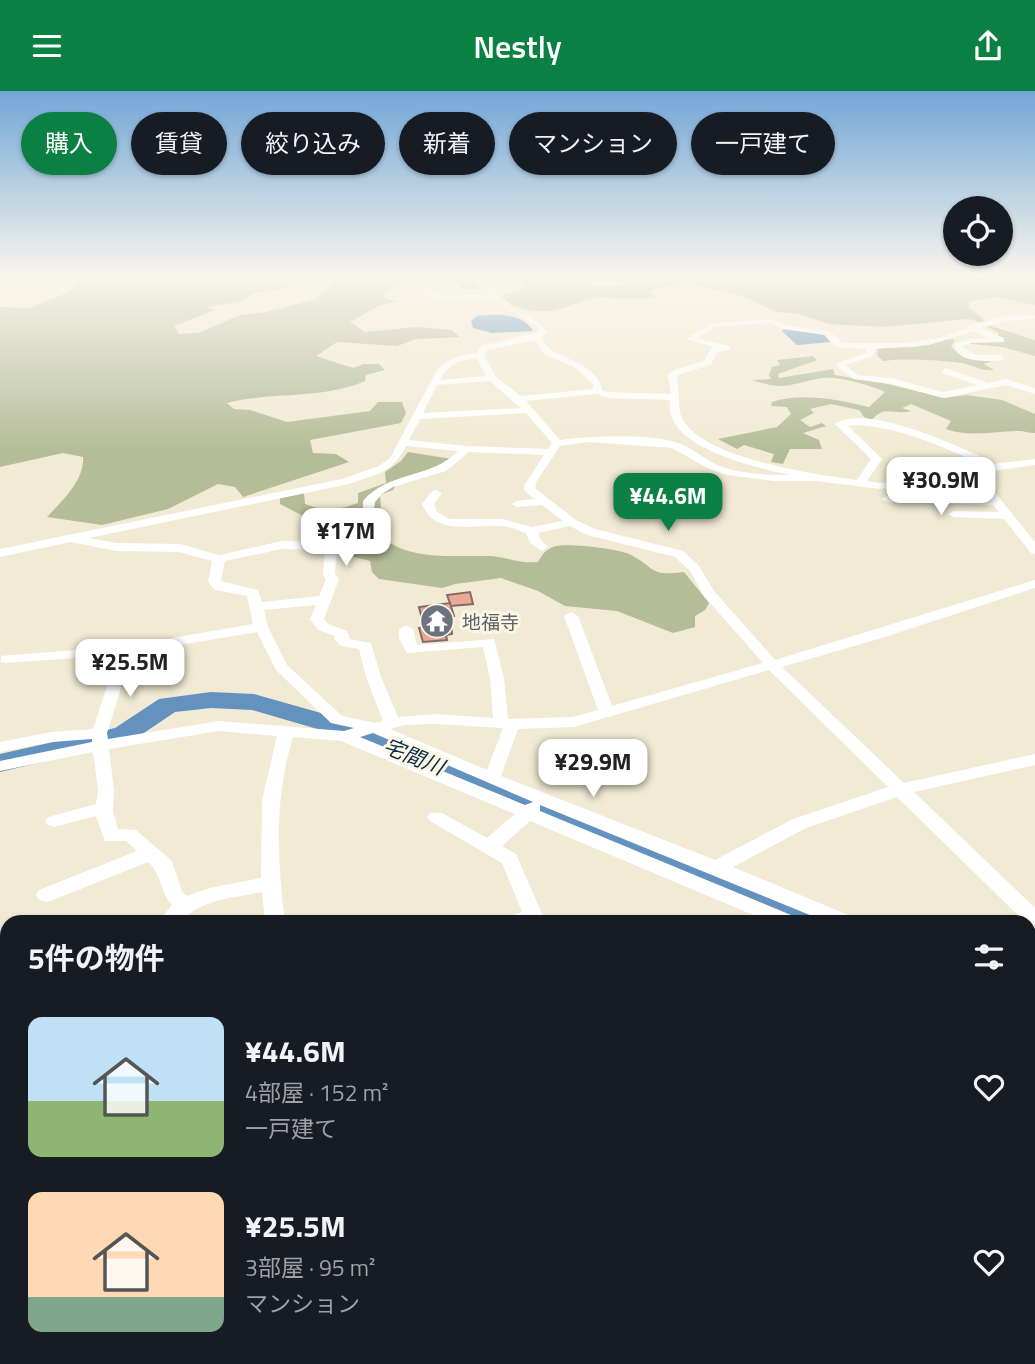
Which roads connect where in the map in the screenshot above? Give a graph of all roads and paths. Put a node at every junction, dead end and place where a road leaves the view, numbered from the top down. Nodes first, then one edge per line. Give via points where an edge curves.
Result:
1 (542, 333) edge
2 (699, 333) edge
3 (823, 333) edge
4 (954, 333) edge
5 (987, 333) edge
6 (537, 337) junction
7 (870, 346) junction
8 (480, 355) junction
9 (1000, 358) dead end
10 (946, 371) dead end
11 (492, 378) junction
12 (435, 383) junction
13 (985, 384) junction
14 (1032, 388) edge
15 (597, 391) junction
16 (673, 397) junction
17 (519, 399) junction
18 (528, 410) junction
19 (418, 416) junction
20 (404, 443) junction
21 (555, 448) junction
22 (466, 449) junction
23 (1035, 463) edge
24 (990, 468) junction
25 (816, 478) junction
26 (979, 480) junction
27 (860, 484) junction
28 (436, 493) dead end
29 (887, 499) dead end
30 (545, 501) junction
31 (997, 502) junction
32 (517, 504) dead end
33 (476, 509) dead end
34 (954, 514) dead end
35 (1008, 516) junction
36 (489, 522) junction
37 (572, 522) junction
38 (532, 531) junction
39 (70, 538) junction
40 (331, 546) junction
41 (542, 547) dead end
42 (1035, 550) edge
43 (0, 553) edge
44 (219, 559) junction
45 (1035, 584) edge
46 (324, 600) junction
47 (256, 607) junction
48 (571, 616) dead end
49 (261, 627) junction
50 (406, 629) dead end
51 (125, 650) junction
52 (6, 659) dead end
53 (772, 665) junction
54 (607, 714) junction
55 (392, 723) junction
56 (507, 723) junction
57 (372, 727) junction
58 (286, 730) junction
59 (344, 736) junction
60 (99, 740) junction
61 (0, 747) edge
62 (1035, 759) edge
63 (0, 766) edge
64 (492, 778) junction
65 (901, 790) junction
66 (105, 808) junction
67 (534, 808) junction
68 (436, 817) dead end
69 (54, 821) dead end
70 (490, 846) junction
71 (149, 854) junction
72 (717, 868) junction
73 (269, 883) junction
74 (46, 895) dead end
75 (184, 905) junction
76 (175, 915) edge
77 (274, 915) edge
78 (533, 915) edge
79 (794, 915) edge
80 (1030, 915) edge

1 - 6 street
2 - 16 street via 690,339 727,348 714,351 708,363 671,377 676,390
3 - 7 street via 840,345
4 - 7 street via 928,343
5 - 9 street via 1001,339 964,342 957,347 973,358
6 - 8 street via 484,348
6 - 15 street via 547,352 581,367 597,383
7 - 13 street via 870,354 839,364 856,377 910,382 943,395
8 - 11 street
8 - 12 street via 448,363
10 - 13 street
11 - 12 street
11 - 17 street
12 - 19 street
13 - 14 street via 1006,382
15 - 16 street
15 - 17 street
16 - 25 street via 675,415 704,445
17 - 18 street
18 - 19 street
18 - 21 street
19 - 20 street
20 - 22 street
20 - 39 street via 394,460 364,476
21 - 22 street
21 - 25 street via 603,439 656,442 675,445 731,473
21 - 30 street via 530,484 530,490
22 - 40 street via 444,470 379,491 369,501 369,514 348,523
23 - 24 street
24 - 26 street
24 - 27 street via 924,435 859,420 840,424 877,459
25 - 27 street
26 - 27 street
26 - 31 street
28 - 36 street via 428,504 436,517 450,523
29 - 31 street
30 - 32 street
30 - 37 street
31 - 35 street
33 - 36 street
34 - 35 street
35 - 42 street
36 - 38 street
37 - 38 street
37 - 53 street via 591,532 679,554
38 - 41 street
39 - 43 street
39 - 44 street via 116,547 180,548
40 - 44 street via 282,545
40 - 46 street via 328,573 332,587
44 - 47 street via 214,582 253,593
45 - 53 street
46 - 47 street
46 - 55 street via 318,624 342,633 346,643 366,646 372,679
47 - 49 street
48 - 54 street
49 - 51 street
49 - 57 street via 281,667 337,720
50 - 56 street via 412,650 489,642
51 - 52 street
51 - 60 street
53 - 54 street
53 - 65 street
54 - 56 street via 574,722
55 - 56 street via 434,719
55 - 57 street
56 - 64 street
57 - 59 street
57 - 64 street
58 - 59 street
58 - 60 street via 219,726
58 - 73 street via 271,792
59 - 67 street
60 - 61 street via 52,737
60 - 63 street
60 - 66 street
62 - 65 street via 999,771
64 - 67 street
65 - 72 street via 798,825
65 - 80 street
66 - 69 street
66 - 71 street via 111,836 130,834
67 - 70 street
67 - 72 street
67 - 79 street
68 - 70 street
70 - 78 street via 510,859
71 - 74 street
71 - 75 street via 165,866 174,895
72 - 79 street
73 - 75 street
73 - 77 street
75 - 76 street

